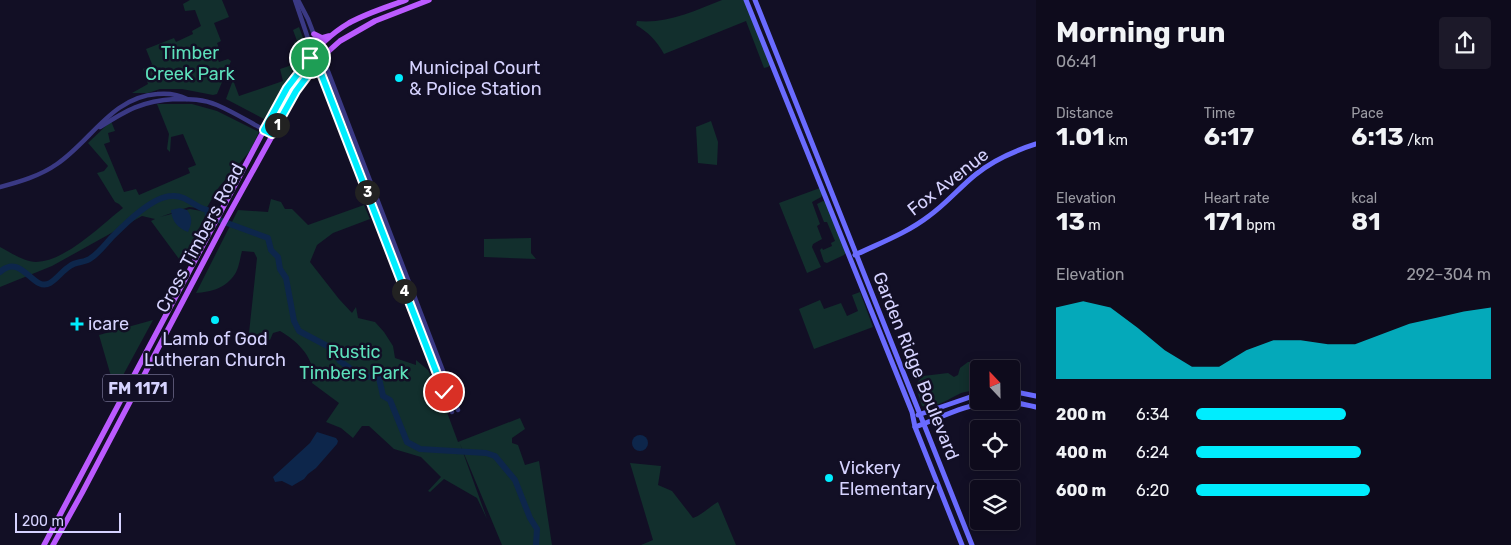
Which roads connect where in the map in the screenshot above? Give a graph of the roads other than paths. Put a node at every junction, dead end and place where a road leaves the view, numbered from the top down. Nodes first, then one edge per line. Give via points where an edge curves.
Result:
1 (296, 0) edge
2 (406, 0) edge
3 (429, 0) edge
4 (746, 0) edge
5 (755, 0) edge
6 (386, 7) junction
7 (389, 16) junction
8 (335, 33) junction
9 (314, 34) junction
10 (319, 47) junction
11 (314, 53) junction
12 (322, 57) junction
13 (317, 63) junction
14 (348, 123) junction
15 (340, 125) junction
16 (264, 130) junction
17 (272, 134) junction
18 (1036, 144) edge
19 (0, 187) edge
20 (857, 254) junction
21 (850, 257) junction
22 (165, 316) junction
23 (173, 321) junction
24 (881, 336) junction
25 (899, 360) junction
26 (1020, 393) edge
27 (1036, 396) edge
28 (970, 397) edge
29 (1036, 407) edge
30 (458, 410) dead end
31 (452, 412) dead end
32 (921, 414) junction
33 (914, 417) junction
34 (924, 424) junction
35 (915, 427) junction
36 (44, 545) edge
37 (53, 545) edge
38 (962, 545) edge
39 (972, 545) edge

1 - 9 street
1 - 11 street
2 - 6 main road, Cross Timbers Road / FM 1171
3 - 7 main road, Cross Timbers Road / FM 1171
4 - 21 main road, Garden Ridge Boulevard
5 - 20 main road, Garden Ridge Boulevard
6 - 7 main road
6 - 8 main road, Cross Timbers Road / FM 1171 via 356,19
7 - 12 main road, Cross Timbers Road / FM 1171 via 353,33
8 - 9 main road via 322,38
8 - 10 main road, Cross Timbers Road / FM 1171
9 - 10 street
10 - 11 main road, Cross Timbers Road / FM 1171
10 - 12 street
11 - 13 street
11 - 16 main road, Cross Timbers Road / FM 1171 via 287,88
12 - 13 main road, Cross Timbers Road / FM 1171
12 - 14 street
13 - 15 street
13 - 17 main road, Cross Timbers Road / FM 1171 via 296,91
14 - 15 street
14 - 30 street
15 - 31 street
16 - 17 street
16 - 19 street via 217,106 192,98 148,94 114,110 56,165
16 - 22 main road, Cross Timbers Road / FM 1171
17 - 23 main road, Cross Timbers Road / FM 1171
18 - 20 main road, Fox Avenue via 994,162 922,221
20 - 21 main road, Fox Avenue
20 - 25 main road, Garden Ridge Boulevard
21 - 24 main road, Garden Ridge Boulevard
22 - 23 main road
22 - 36 main road, Cross Timbers Road / FM 1171
23 - 37 main road, Cross Timbers Road / FM 1171
24 - 25 main road via 895,360
24 - 33 main road, Garden Ridge Boulevard
25 - 32 main road, Garden Ridge Boulevard
26 - 27 main road
28 - 32 main road
29 - 34 main road via 991,402
32 - 33 main road
32 - 34 main road, Garden Ridge Boulevard
33 - 35 main road, Garden Ridge Boulevard
34 - 35 main road
34 - 39 main road, Garden Ridge Boulevard
35 - 38 main road, Garden Ridge Boulevard

